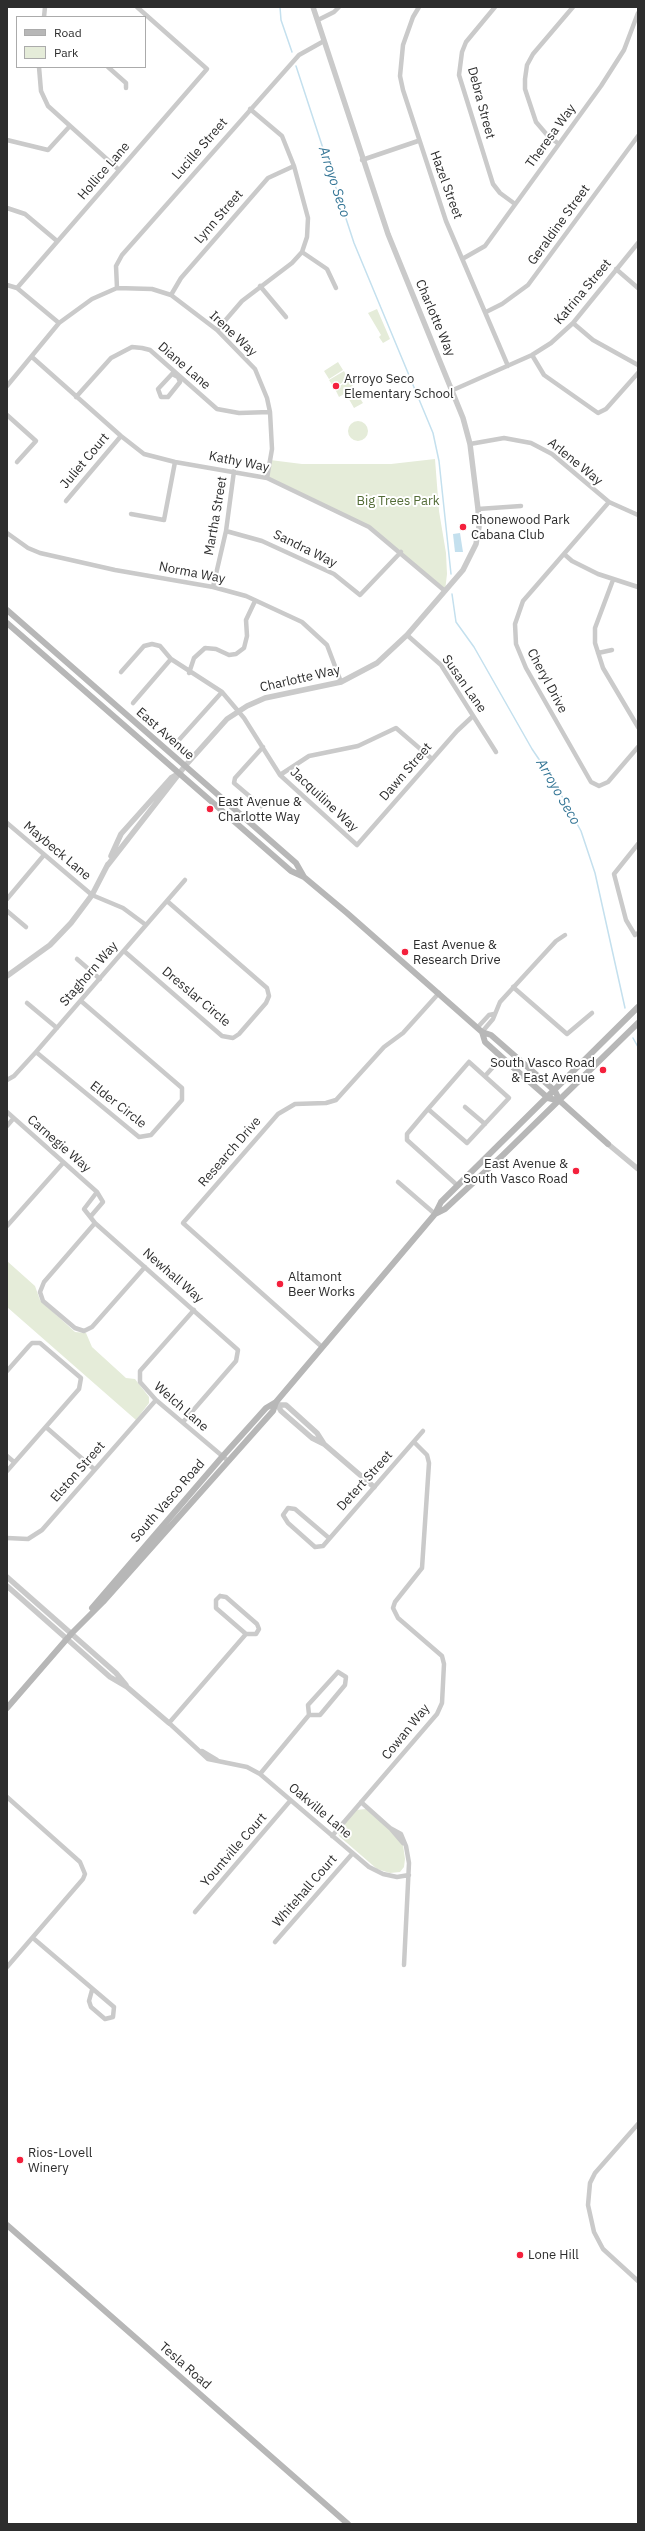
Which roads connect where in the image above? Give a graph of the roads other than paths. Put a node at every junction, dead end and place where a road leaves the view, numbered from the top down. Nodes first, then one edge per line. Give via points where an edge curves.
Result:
1 (137, 7) edge
2 (313, 7) edge
3 (339, 7) edge
4 (419, 7) edge
5 (495, 7) edge
6 (573, 7) edge
7 (638, 13) edge
8 (318, 20) junction
9 (637, 20) edge
10 (324, 41) junction
11 (39, 68) edge
12 (109, 68) edge
13 (126, 88) dead end
14 (250, 109) junction
15 (69, 127) junction
16 (638, 136) edge
17 (7, 140) edge
18 (418, 141) junction
19 (559, 144) junction
20 (362, 160) junction
21 (294, 166) junction
22 (119, 170) junction
23 (515, 204) junction
24 (7, 208) edge
25 (57, 241) junction
26 (638, 243) edge
27 (302, 252) junction
28 (464, 258) junction
29 (616, 269) junction
30 (7, 285) edge
31 (260, 286) junction
32 (17, 288) junction
33 (117, 288) junction
34 (336, 288) dead end
35 (638, 288) edge
36 (171, 295) junction
37 (486, 312) junction
38 (286, 317) dead end
39 (60, 323) junction
40 (573, 323) junction
41 (217, 330) junction
42 (532, 355) junction
43 (32, 357) junction
44 (638, 364) edge
45 (508, 366) junction
46 (638, 373) edge
47 (178, 376) junction
48 (7, 386) edge
49 (453, 390) junction
50 (76, 397) junction
51 (270, 412) junction
52 (7, 415) edge
53 (121, 436) junction
54 (470, 444) junction
55 (17, 462) dead end
56 (175, 462) junction
57 (234, 471) junction
58 (267, 478) junction
59 (66, 501) dead end
60 (609, 502) junction
61 (521, 506) dead end
62 (478, 509) junction
63 (131, 514) dead end
64 (638, 515) edge
65 (226, 531) junction
66 (7, 533) edge
67 (401, 552) junction
68 (564, 554) junction
69 (612, 580) junction
70 (214, 587) junction
71 (638, 587) edge
72 (446, 589) junction
73 (255, 600) junction
74 (7, 610) edge
75 (7, 623) edge
76 (407, 635) junction
77 (612, 650) dead end
78 (598, 653) junction
79 (171, 659) junction
80 (121, 672) dead end
81 (189, 672) junction
82 (341, 682) junction
83 (222, 692) junction
84 (133, 703) dead end
85 (238, 711) junction
86 (473, 716) junction
87 (638, 727) edge
88 (178, 741) dead end
89 (263, 747) junction
90 (638, 747) edge
91 (496, 752) dead end
92 (432, 759) junction
93 (185, 766) junction
94 (179, 773) junction
95 (280, 775) junction
96 (261, 806) dead end
97 (7, 823) edge
98 (638, 844) edge
99 (356, 845) joint
100 (44, 854) junction
101 (304, 877) junction
102 (185, 880) dead end
103 (92, 895) junction
104 (7, 899) edge
105 (167, 901) junction
106 (7, 911) edge
107 (146, 925) junction
108 (26, 928) dead end
109 (638, 933) edge
110 (565, 935) dead end
111 (124, 951) junction
112 (77, 959) dead end
113 (7, 976) edge
114 (100, 979) junction
115 (513, 987) junction
116 (439, 993) junction
117 (81, 1001) junction
118 (28, 1003) dead end
119 (638, 1007) edge
120 (592, 1013) dead end
121 (638, 1023) edge
122 (57, 1028) junction
123 (480, 1030) junction
124 (36, 1052) junction
125 (502, 1057) junction
126 (485, 1076) junction
127 (7, 1080) edge
128 (555, 1091) junction
129 (548, 1098) junction
130 (560, 1101) junction
131 (465, 1107) dead end
132 (428, 1109) junction
133 (7, 1112) edge
134 (13, 1119) junction
135 (485, 1124) junction
136 (7, 1126) edge
137 (608, 1144) joint
138 (63, 1163) junction
139 (638, 1169) edge
140 (398, 1182) dead end
141 (458, 1186) junction
142 (97, 1192) junction
143 (434, 1214) junction
144 (91, 1216) junction
145 (95, 1223) junction
146 (7, 1226) edge
147 (145, 1267) junction
148 (194, 1310) junction
149 (322, 1347) junction
150 (7, 1371) edge
151 (156, 1400) junction
152 (278, 1404) junction
153 (183, 1422) junction
154 (47, 1428) junction
155 (423, 1431) dead end
156 (414, 1442) junction
157 (7, 1456) edge
158 (224, 1458) junction
159 (14, 1462) junction
160 (94, 1469) junction
161 (7, 1471) edge
162 (374, 1488) junction
163 (7, 1538) edge
164 (329, 1538) junction
165 (7, 1577) edge
166 (7, 1586) edge
167 (72, 1633) junction
168 (246, 1634) junction
169 (67, 1639) junction
170 (127, 1687) junction
171 (7, 1708) edge
172 (310, 1715) junction
173 (169, 1723) junction
174 (260, 1774) junction
175 (7, 1797) edge
176 (290, 1801) junction
177 (361, 1802) junction
178 (332, 1836) junction
179 (352, 1854) junction
180 (409, 1875) junction
181 (195, 1912) dead end
182 (33, 1938) junction
183 (275, 1942) dead end
184 (404, 1965) dead end
185 (7, 1967) edge
186 (92, 1990) junction
187 (638, 2124) edge
188 (7, 2225) edge
189 (638, 2281) edge
190 (348, 2524) edge

1 - 22 street, Hollice Lane via 207,69
2 - 8 street, Charlotte Way
3 - 8 street
4 - 18 street, Hazel Street via 403,44 400,76
5 - 23 street, Debra Street via 466,42 459,64 460,75 493,184
6 - 19 street via 533,54 527,65 525,79 525,89 536,122 544,133
7 - 9 street, Theresa Way
8 - 10 street, Charlotte Way
9 - 19 street, Theresa Way via 618,63
10 - 14 street, Lucille Street via 299,55
10 - 20 street, Charlotte Way
11 - 15 street via 41,90 48,106
12 - 13 street via 126,83
14 - 21 street via 282,136
14 - 33 street, Lucille Street via 122,255 116,266
15 - 17 street via 48,150
15 - 22 street
16 - 37 street, Geraldine Street via 528,285
18 - 20 street
18 - 28 street, Hazel Street via 446,221
19 - 23 street, Theresa Way
20 - 49 street, Charlotte Way via 388,234
21 - 27 street via 308,218 307,237
21 - 36 street, Lynn Street via 268,178 181,278
22 - 25 street, Hollice Lane
23 - 28 street, Theresa Way via 485,246
24 - 25 street via 25,214
25 - 32 street, Hollice Lane
26 - 29 street, Katrina Street
27 - 31 street via 292,264
27 - 34 street via 327,269
28 - 37 street, Hazel Street
29 - 35 street
29 - 40 street, Katrina Street
30 - 32 street
31 - 38 street
31 - 41 street via 242,301
32 - 39 street
33 - 36 street, Irene Way via 152,289
33 - 39 street via 78,308
36 - 41 street, Irene Way
37 - 45 street, Hazel Street
39 - 43 street
40 - 42 street, Katrina Street via 551,343
40 - 44 street via 594,340
41 - 51 street, Irene Way via 255,369
42 - 45 street, Katrina Street
42 - 46 street via 544,375 598,413 606,409
43 - 48 street
43 - 50 street, Kathy Way
45 - 49 street, Katrina Street
47 - 47 street via 180,382 168,397 159,395 158,389 172,374
47 - 50 street, Diane Lane via 150,350 132,347 111,358
47 - 51 street, Diane Lane via 217,408 239,413
49 - 54 street, Charlotte Way
50 - 53 street, Kathy Way
51 - 58 street, Irene Way via 272,449
52 - 55 street via 36,441
53 - 56 street, Kathy Way via 144,454
53 - 59 street, Juliet Court
54 - 60 street, Arlene Way via 504,438 531,443 552,454
54 - 62 street, Charlotte Way
56 - 57 street, Kathy Way
56 - 63 street via 164,520
57 - 58 street, Kathy Way
57 - 65 street, Martha Street
58 - 67 street, Kathy Way via 369,527
60 - 64 street, Arlene Way
60 - 68 street, Cheryl Drive
61 - 62 street
62 - 72 street, Charlotte Way via 479,527 476,544 468,561
65 - 67 street, Sandra Way via 262,540 334,574 360,595
65 - 70 street, Martha Street
66 - 70 street, Norma Way via 40,553 115,570
67 - 72 street, Kathy Way
68 - 69 street via 572,561
68 - 90 street, Cheryl Drive via 523,601 518,615 516,637 520,656 594,784 599,786 608,782
69 - 71 street
69 - 78 street via 595,628
70 - 73 street, Norma Way
72 - 76 street, Charlotte Way
73 - 81 street via 246,620 247,636 244,648 236,654 229,655 216,648 205,648 194,658
73 - 82 street, Norma Way via 302,622 327,645
74 - 93 main road, East Avenue
75 - 94 main road, East Avenue
76 - 82 street, Charlotte Way via 377,663
76 - 86 street, Susan Lane via 441,665
77 - 78 street
78 - 87 street via 603,668
79 - 80 street, Jacquiline Way via 160,646 144,646
79 - 81 street, Jacquiline Way
79 - 84 street
81 - 83 street, Jacquiline Way
82 - 85 street, Charlotte Way via 271,696
83 - 85 street, Jacquiline Way
83 - 88 street
85 - 89 street, Jacquiline Way
85 - 93 street, Charlotte Way via 216,730
86 - 91 street, Susan Lane
86 - 92 street, Dawn Street
89 - 95 street, Jacquiline Way
89 - 96 street via 235,778 234,783
92 - 95 street via 396,728 353,748 309,756
92 - 99 street, Dawn Street
93 - 94 street, Charlotte Way
93 - 101 main road, East Avenue via 296,863
94 - 101 main road, East Avenue via 291,871
94 - 103 street, Charlotte Way via 171,778 121,834
95 - 99 street, Jacquiline Way
97 - 100 street, Maybeck Lane
98 - 109 street via 614,874 626,920 635,935
100 - 103 street, Maybeck Lane
100 - 104 street
101 - 116 main road, East Avenue
102 - 105 street, Staghorn Way
103 - 107 street, Maybeck Lane via 123,908
103 - 113 street, Charlotte Way via 50,945
105 - 107 street, Staghorn Way
105 - 111 street, Dresslar Circle via 267,988 268,1000 253,1019 236,1037 222,1036
106 - 108 street
107 - 111 street, Staghorn Way
110 - 115 street via 556,941
111 - 114 street, Staghorn Way
112 - 114 street
114 - 117 street, Staghorn Way
115 - 120 street via 567,1034
115 - 123 street via 500,1002 493,1019
116 - 123 main road, East Avenue
116 - 149 street, Research Drive via 403,1033 384,1047 336,1100 326,1104 295,1104 278,1114 183,1223
117 - 122 street, Staghorn Way
117 - 124 street, Elder Circle via 182,1088 182,1100 151,1135 139,1137
118 - 122 street
119 - 128 main road, South Vasco Road
121 - 130 main road, South Vasco Road
122 - 124 street, Staghorn Way
123 - 125 main road, East Avenue via 485,1042
123 - 128 main road, East Avenue via 491,1034
124 - 127 street, Staghorn Way
125 - 126 street
125 - 129 main road, East Avenue
126 - 132 street via 469,1062
126 - 135 street via 509,1098
128 - 129 main road, South Vasco Road
128 - 130 main road, East Avenue
129 - 130 main road, East Avenue
129 - 141 main road, South Vasco Road
130 - 137 main road, East Avenue
130 - 143 main road, South Vasco Road via 445,1209
131 - 135 street
132 - 135 street via 467,1143
132 - 141 street via 407,1134 407,1140
133 - 134 street, Carnegie Way
134 - 136 street
134 - 138 street, Carnegie Way
137 - 139 street, East Avenue
138 - 142 street, Carnegie Way
138 - 146 street
140 - 143 street
141 - 143 main road, South Vasco Road via 441,1202
142 - 144 street via 103,1202
142 - 144 street via 84,1209
143 - 149 main road, South Vasco Road
144 - 145 street, Newhall Way
145 - 147 street, Newhall Way
145 - 147 street via 44,1282 40,1292 44,1301 75,1328 84,1331 92,1327
147 - 148 street, Newhall Way
148 - 151 street, Welch Lane via 140,1371 142,1387
148 - 153 street, Newhall Way via 236,1347 238,1354 236,1361
149 - 152 main road, South Vasco Road
150 - 154 street via 32,1343 40,1343 78,1374 79,1389
151 - 153 street, Welch Lane
151 - 160 street, Elston Street
152 - 158 main road, South Vasco Road
152 - 162 street via 281,1411 312,1438 324,1444
153 - 158 street, Welch Lane
154 - 159 street
154 - 160 street
155 - 156 street, Detert Street
156 - 162 street, Detert Street
156 - 177 street, Cowan Way via 427,1455 429,1463 422,1568 393,1608 398,1618 442,1656 442,1703 437,1714
157 - 159 street
158 - 167 main road, South Vasco Road via 103,1602
159 - 161 street
160 - 163 street, Elston Street via 36,1535 20,1540
162 - 164 street, Detert Street
164 - 164 street, Detert Street via 296,1508 288,1508 283,1514 288,1523 315,1546 323,1546
165 - 167 street
166 - 169 street
167 - 169 main road, South Vasco Road
167 - 170 street, Oakville Lane via 116,1673
168 - 168 street via 216,1608 218,1598 226,1597 257,1624 259,1629 256,1634
168 - 173 street
169 - 170 street, Oakville Lane via 110,1677
169 - 171 main road, South Vasco Road
170 - 173 street, Oakville Lane
172 - 172 street via 308,1705 333,1675 338,1672 344,1674 346,1683 340,1691 320,1715
172 - 174 street
173 - 174 street, Oakville Lane via 208,1759 247,1767
174 - 176 street, Oakville Lane
175 - 182 street via 80,1862 85,1874 84,1879
176 - 178 street, Oakville Lane
176 - 181 street, Yountville Court
177 - 178 street, Cowan Way
177 - 180 street via 390,1828 401,1834 406,1846
178 - 179 street, Oakville Lane
179 - 180 street, Oakville Lane via 383,1874 397,1877
179 - 183 street, Whitehall Court
180 - 184 street
182 - 185 street
182 - 186 street
186 - 186 street via 89,2001 91,2007 105,2019 113,2017 114,2007
187 - 189 street via 595,2173 590,2183 588,2205 594,2232 604,2249
188 - 190 main road, Tesla Road

